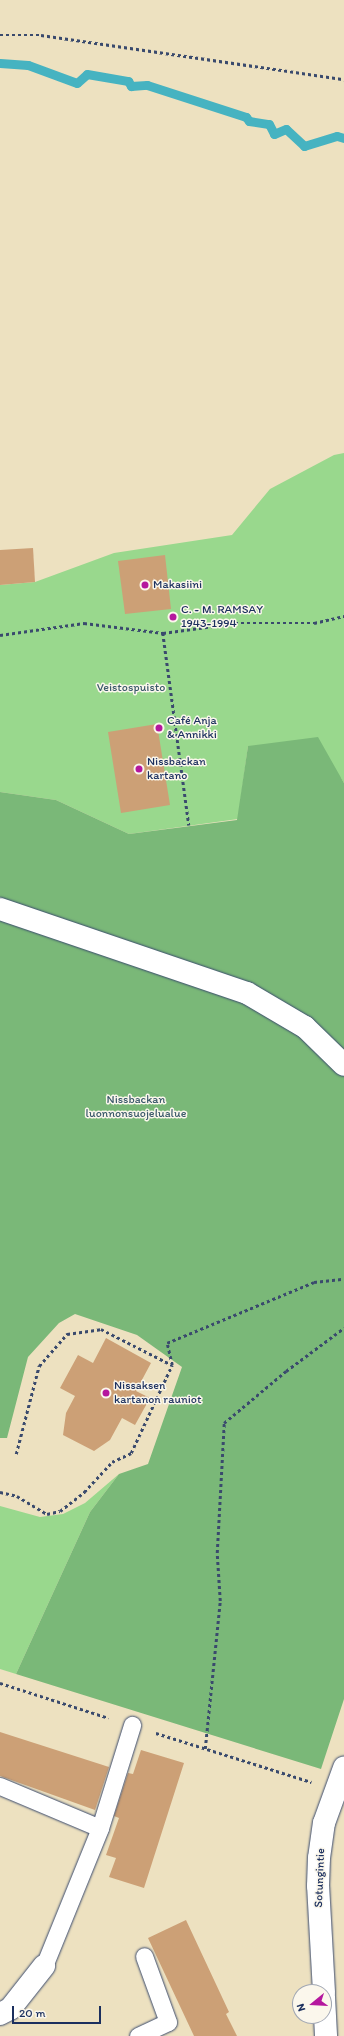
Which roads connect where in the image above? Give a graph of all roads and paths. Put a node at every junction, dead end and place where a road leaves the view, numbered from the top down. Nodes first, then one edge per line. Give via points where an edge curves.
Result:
1 (0, 35) edge
2 (344, 79) edge
3 (344, 616) edge
4 (163, 633) junction
5 (0, 635) edge
6 (189, 825) dead end
7 (0, 909) edge
8 (344, 1065) edge
9 (344, 1279) edge
10 (344, 1328) edge
11 (172, 1365) junction
12 (16, 1454) dead end
13 (0, 1492) edge
14 (132, 1725) dead end
15 (205, 1749) dead end
16 (344, 1768) edge
17 (0, 1786) edge
18 (100, 1828) junction
19 (144, 1956) dead end
20 (44, 1966) joint
21 (324, 1984) edge
22 (0, 2014) edge
23 (325, 2024) edge
24 (138, 2036) edge
25 (326, 2036) edge

1 - 2 path via 41,35
3 - 4 path via 314,623 235,622
4 - 5 path via 84,623
4 - 6 path
7 - 8 street via 247,993 305,1027
9 - 11 path via 314,1282 167,1343
10 - 15 path via 224,1422 217,1553 220,1601
11 - 12 path via 101,1329 67,1334 39,1366
11 - 13 path via 131,1453 112,1462 84,1492 60,1511 47,1514 17,1496
14 - 18 lane
16 - 21 street, Sotungintie via 324,1823 319,1858 318,1886
17 - 18 lane
18 - 20 lane
19 - 24 lane via 168,2022
20 - 22 street via 10,2008
23 - 25 street

